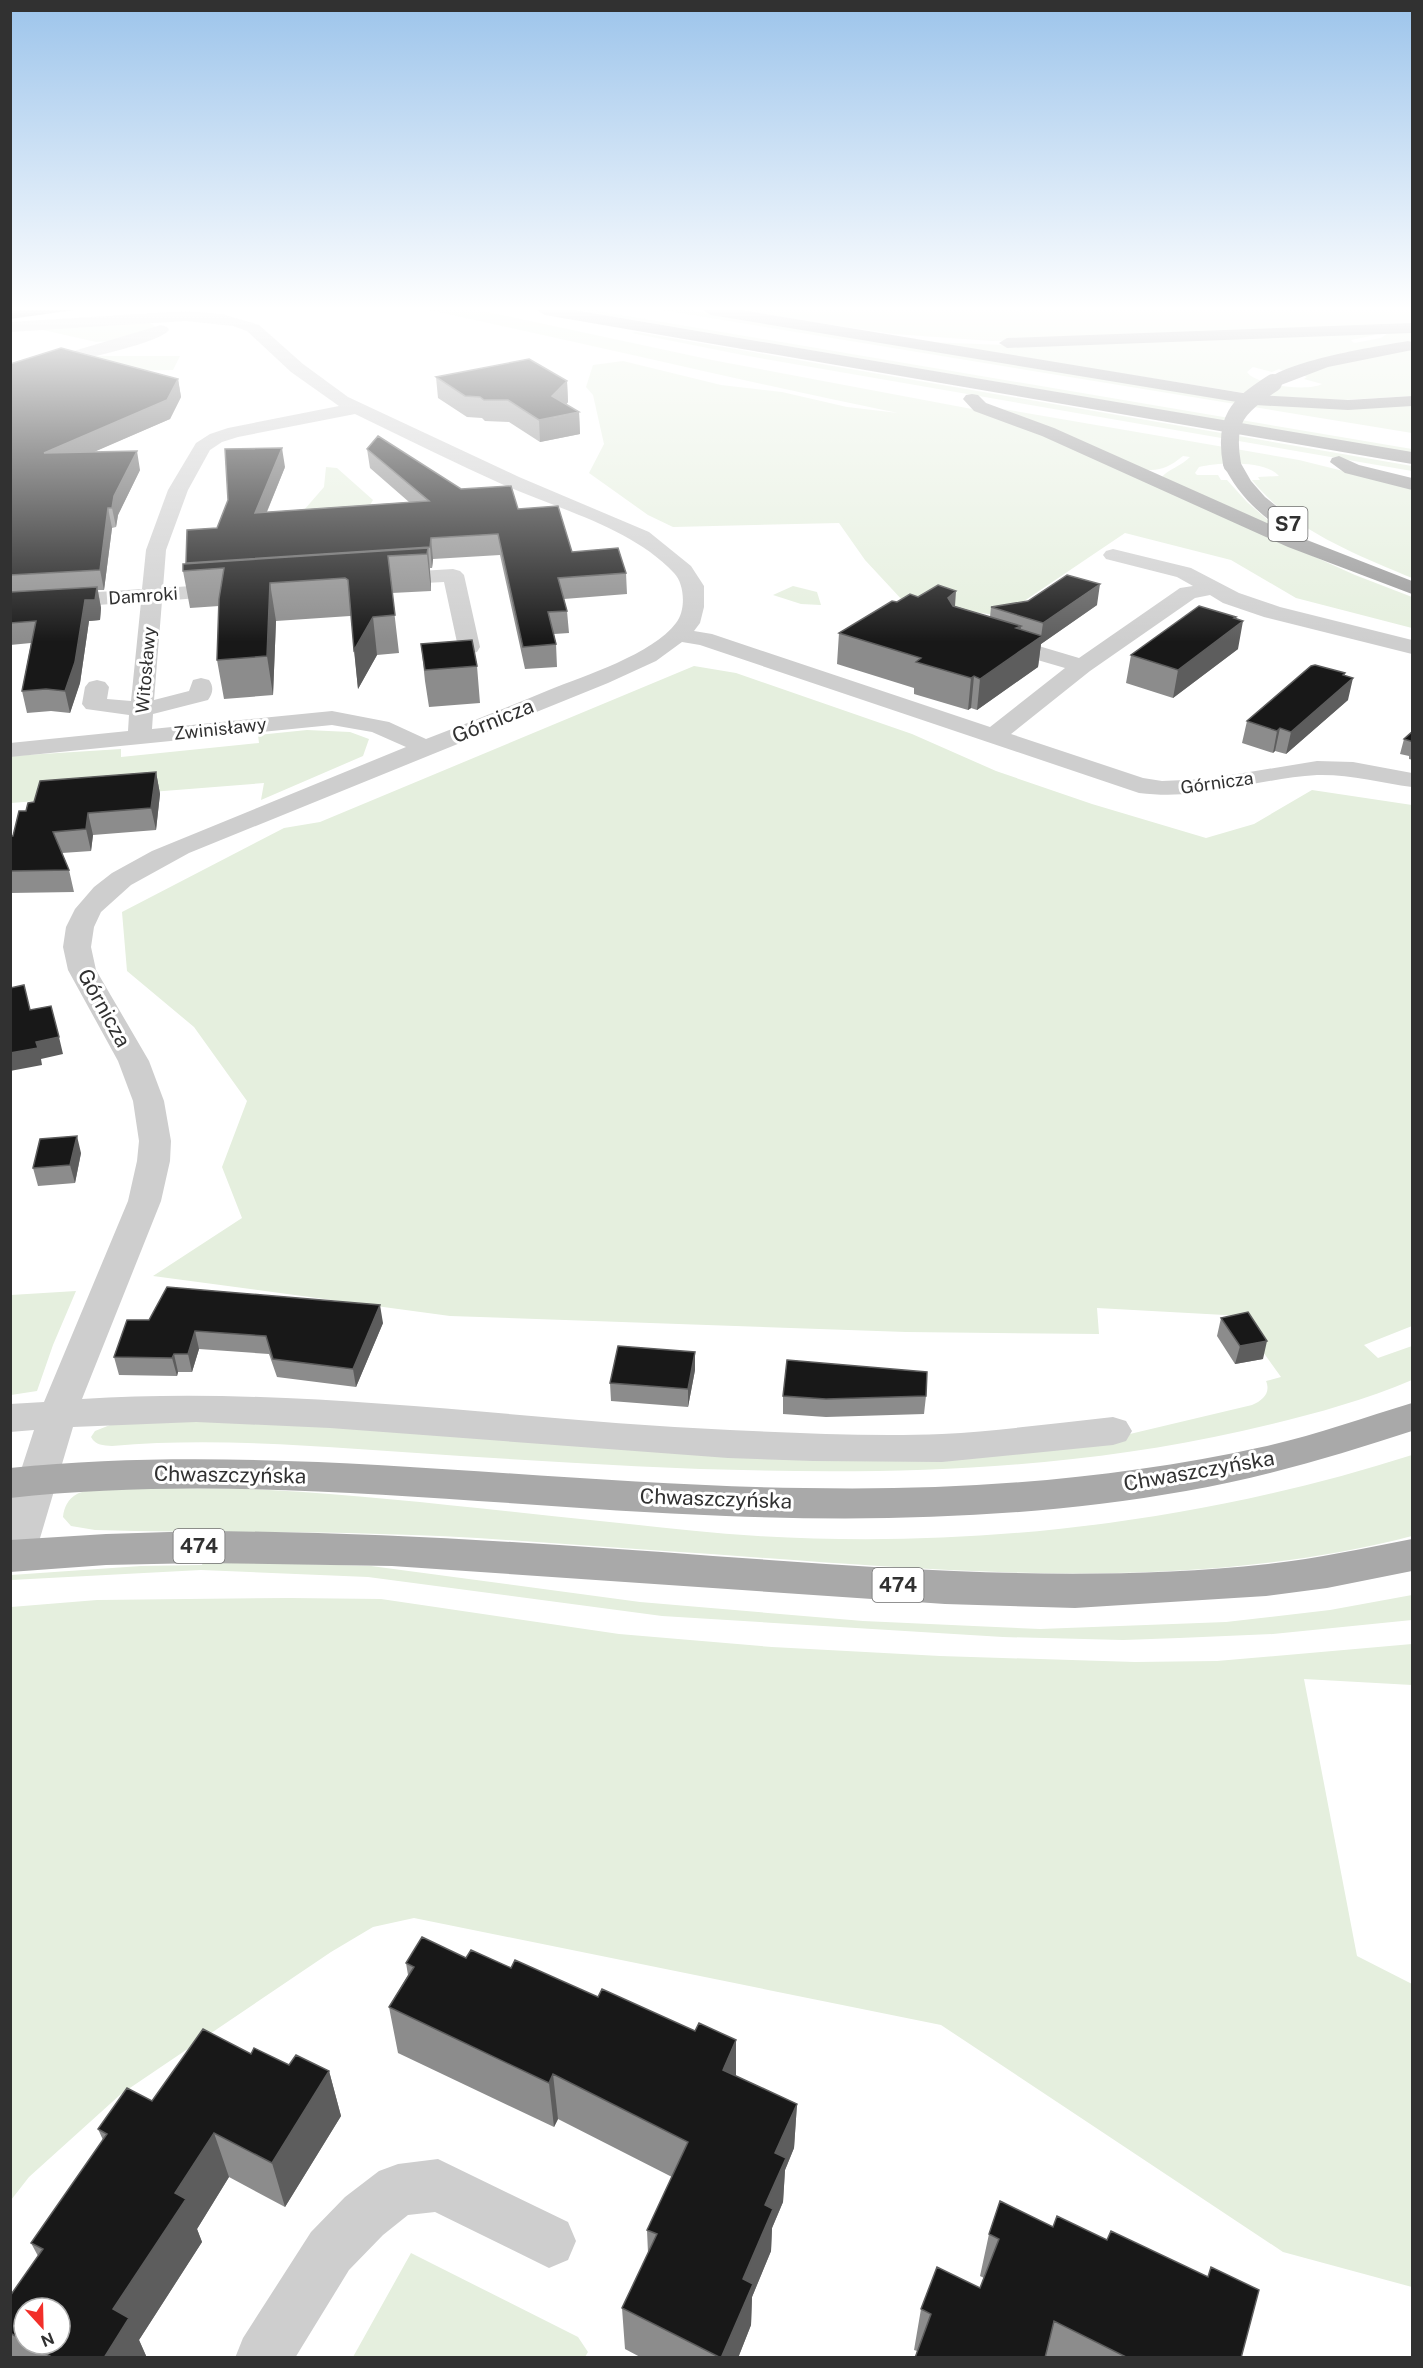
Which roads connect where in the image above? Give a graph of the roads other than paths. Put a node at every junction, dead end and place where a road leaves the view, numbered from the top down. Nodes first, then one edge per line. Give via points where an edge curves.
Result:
1 (292, 421) edge
2 (383, 421) edge
3 (1017, 421) edge
4 (1099, 421) edge
5 (1193, 421) edge
6 (1232, 421) edge
7 (1277, 421) edge
8 (1413, 442) edge
9 (1413, 458) edge
10 (1337, 461) junction
11 (1413, 474) edge
12 (1413, 484) edge
13 (1113, 555) dead end
14 (1361, 567) junction
15 (361, 581) edge
16 (257, 588) edge
17 (1214, 588) junction
18 (1413, 588) edge
19 (153, 595) junction
20 (10, 605) edge
21 (678, 635) junction
22 (980, 635) edge
23 (470, 646) edge
24 (1413, 647) edge
25 (1082, 666) junction
26 (201, 685) dead end
27 (97, 687) dead end
28 (142, 709) junction
29 (992, 737) junction
30 (140, 738) junction
31 (424, 748) junction
32 (10, 750) edge
33 (1413, 780) edge
34 (58, 1414) junction
35 (1413, 1417) edge
36 (10, 1418) edge
37 (1113, 1431) dead end
38 (24, 1481) edge
39 (13, 1555) edge
40 (1413, 1555) edge
41 (549, 2241) dead end
42 (262, 2358) edge

1 - 19 street, Witosławy via 234,432 203,447 179,486 156,550
2 - 21 street, Górnicza via 654,544 684,570 693,586 689,623
3 - 14 highway via 1295,543
4 - 10 highway
5 - 9 highway
6 - 14 highway, S7, bridge via 1227,442 1232,464 1236,475 1261,504
7 - 8 highway
10 - 11 highway
10 - 12 highway via 1352,469
13 - 17 street via 1184,572
14 - 18 highway, S7
15 - 23 street via 453,574
16 - 19 street, Damroki
17 - 24 street via 1272,612
17 - 25 street via 1188,593
19 - 20 street, Damroki
19 - 28 street, Witosławy
21 - 29 street, Górnicza via 704,639
21 - 31 street, Górnicza via 648,656 600,678
22 - 25 street
25 - 29 street
26 - 28 street via 200,695
27 - 28 street via 94,704
28 - 30 street, Witosławy
29 - 33 street, Górnicza via 1157,788 1202,788 1318,768
30 - 31 street, Zwinisławy via 332,718 384,727
30 - 32 street, Zwinisławy
31 - 34 street, Górnicza via 137,868 104,892 85,916 76,941 76,955 148,1096 154,1123 153,1154 138,1218
34 - 36 street
34 - 37 street via 196,1408 297,1412 813,1447 942,1448
34 - 38 street, Górnicza
35 - 38 main road, Chwaszczyńska via 1336,1442 1182,1476 1024,1497 888,1504 654,1498 225,1472 111,1474
38 - 39 street, Górnicza
39 - 40 main road, 474 via 225,1546 382,1549 964,1589 1115,1591 1316,1574
41 - 42 street via 438,2185 398,2190 364,2216 330,2251

